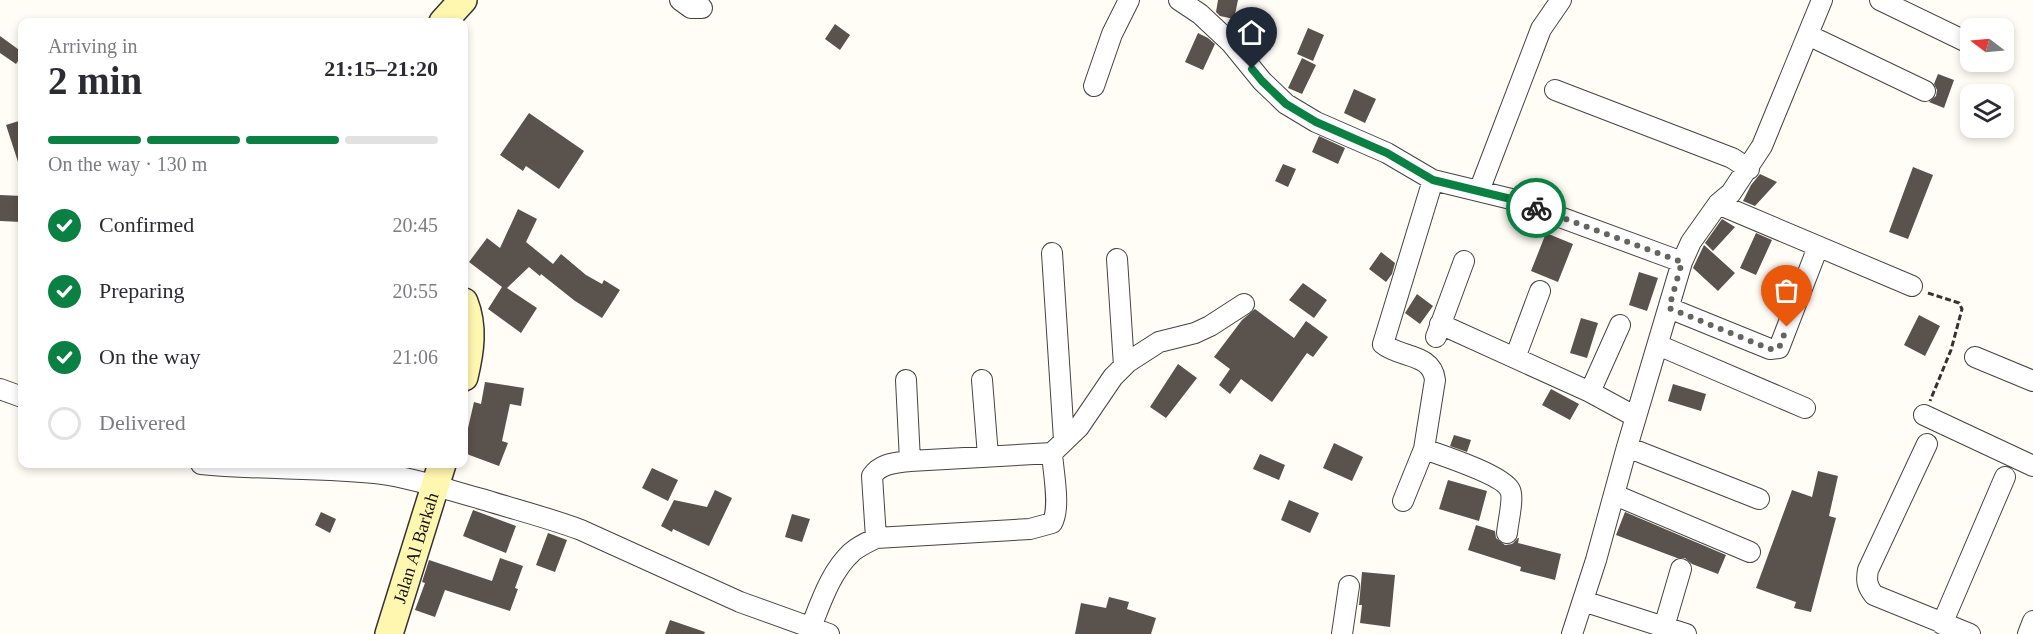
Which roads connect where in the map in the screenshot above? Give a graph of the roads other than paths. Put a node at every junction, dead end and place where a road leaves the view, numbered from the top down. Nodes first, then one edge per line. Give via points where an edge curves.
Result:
1 (464, 0) edge
2 (680, 0) edge
3 (1129, 0) edge
4 (1179, 0) edge
5 (1561, 0) edge
6 (1822, 0) edge
7 (1880, 0) edge
8 (702, 8) dead end
9 (447, 18) edge
10 (1808, 35) junction
11 (1960, 39) edge
12 (1094, 86) dead end
13 (1555, 90) dead end
14 (1924, 91) dead end
15 (1749, 168) junction
16 (1433, 180) junction
17 (1479, 191) junction
18 (1718, 204) junction
19 (1818, 247) junction
20 (1052, 254) dead end
21 (1117, 259) dead end
22 (1464, 261) dead end
23 (1682, 262) junction
24 (1912, 286) road end
25 (1540, 291) dead end
26 (1244, 304) dead end
27 (1669, 308) junction
28 (468, 319) edge
29 (1620, 325) dead end
30 (1658, 345) junction
31 (468, 356) edge
32 (1975, 357) dead end
33 (1515, 358) junction
34 (1124, 366) junction
35 (906, 380) dead end
36 (982, 380) dead end
37 (2033, 381) edge
38 (0, 389) edge
39 (1590, 392) junction
40 (18, 396) edge
41 (1805, 408) dead end
42 (1924, 415) road end
43 (1636, 417) junction
44 (1927, 444) dead end
45 (1058, 447) junction
46 (1627, 447) junction
47 (1424, 449) junction
48 (988, 456) junction
49 (910, 461) junction
50 (2033, 466) edge
51 (255, 468) edge
52 (439, 474) edge
53 (2005, 477) dead end
54 (1615, 495) junction
55 (1759, 499) dead end
56 (1403, 501) dead end
57 (1507, 532) dead end
58 (876, 538) junction
59 (1750, 552) dead end
60 (1681, 569) dead end
61 (1349, 586) dead end
62 (1583, 601) junction
63 (2033, 621) edge
64 (1942, 624) junction
65 (1664, 627) junction
66 (820, 631) edge
67 (389, 634) edge
68 (1341, 634) edge
69 (1572, 634) edge
70 (1686, 634) edge
71 (1970, 634) edge
72 (2028, 634) edge

1 - 9 street
2 - 8 street via 691,8
3 - 12 street
4 - 16 street via 1231,43 1286,104
5 - 17 street via 1541,29
6 - 10 street
7 - 11 street
10 - 14 street
10 - 15 street
13 - 15 street
15 - 18 street
16 - 17 street
16 - 47 street via 1383,344 1425,362 1434,372
17 - 23 street via 1511,199
18 - 19 street
18 - 23 street
19 - 24 street
19 - 27 street via 1779,348 1770,349
20 - 45 street
21 - 34 street
22 - 33 street via 1438,330
23 - 27 street
25 - 33 street
26 - 34 street via 1196,333 1159,342
27 - 30 street
28 - 31 street
29 - 39 street
30 - 41 street
30 - 43 street
32 - 37 street
33 - 39 street
34 - 45 street via 1079,427
35 - 49 street
36 - 48 street
38 - 40 street
39 - 43 street
42 - 50 street
43 - 46 street
44 - 64 street via 1866,579 1874,595
45 - 48 street
45 - 58 street via 1052,523 1030,529
46 - 54 street
46 - 55 street
47 - 56 street
47 - 57 street via 1471,466 1505,484 1511,497
48 - 49 street
49 - 58 street via 887,464 872,476
51 - 52 street via 360,472 409,479
52 - 66 street via 581,530 740,602
52 - 67 street, Jalan Al Barkah
53 - 64 street
54 - 59 street
54 - 62 street
58 - 66 street via 846,558 827,590
60 - 65 street
61 - 68 street
62 - 65 street
62 - 69 street
63 - 72 street
64 - 71 street
65 - 70 street

